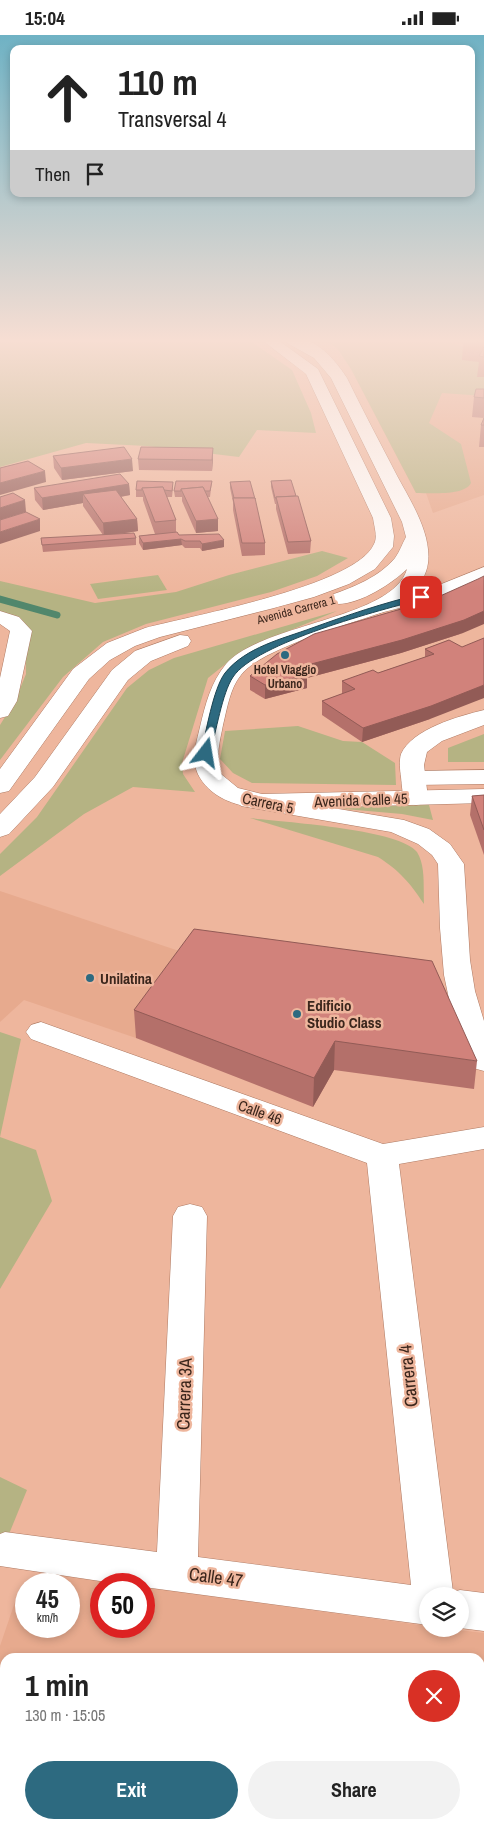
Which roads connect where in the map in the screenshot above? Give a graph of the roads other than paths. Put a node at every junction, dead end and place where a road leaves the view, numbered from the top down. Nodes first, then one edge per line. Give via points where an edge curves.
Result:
1 (336, 424) edge
2 (362, 424) edge
3 (416, 534) junction
4 (484, 573) edge
5 (376, 608) junction
6 (0, 617) edge
7 (0, 711) edge
8 (484, 717) edge
9 (484, 777) edge
10 (0, 786) edge
11 (415, 788) junction
12 (484, 796) edge
13 (238, 797) junction
14 (0, 829) edge
15 (41, 1032) dead end
16 (484, 1061) edge
17 (484, 1138) edge
18 (382, 1156) junction
19 (190, 1216) dead end
20 (5, 1550) dead end
21 (177, 1572) junction
22 (431, 1587) edge
23 (419, 1605) edge
24 (469, 1610) edge
25 (484, 1612) edge

1 - 10 main road, Avenida Carrera 1 via 385,527 383,547 374,560 338,582 309,592 151,632 110,650 81,674
2 - 3 main road
3 - 5 main road, Carrera 5 via 420,558 415,574 400,594
3 - 14 main road, Avenida Carrera 1 via 402,563 367,588 312,607 184,640 143,656 120,675 44,782
4 - 5 main road via 436,593
5 - 13 main road, Carrera 5 via 262,649 242,661 229,675 220,696 204,762 211,779
6 - 7 main road via 18,625 21,631 6,701
8 - 11 main road via 422,743 413,753
9 - 11 main road, Avenida Calle 45
11 - 12 main road, Avenida Calle 45
11 - 13 main road, Avenida Calle 45 via 272,802
13 - 16 main road, Carrera 5 via 395,825 433,841 451,864 461,991
15 - 18 main road, Calle 46
17 - 18 main road, Calle 46
18 - 22 main road, Carrera 4
19 - 21 main road, Carrera 3A
20 - 21 main road, Calle 47
21 - 23 main road, Calle 47
24 - 25 main road

